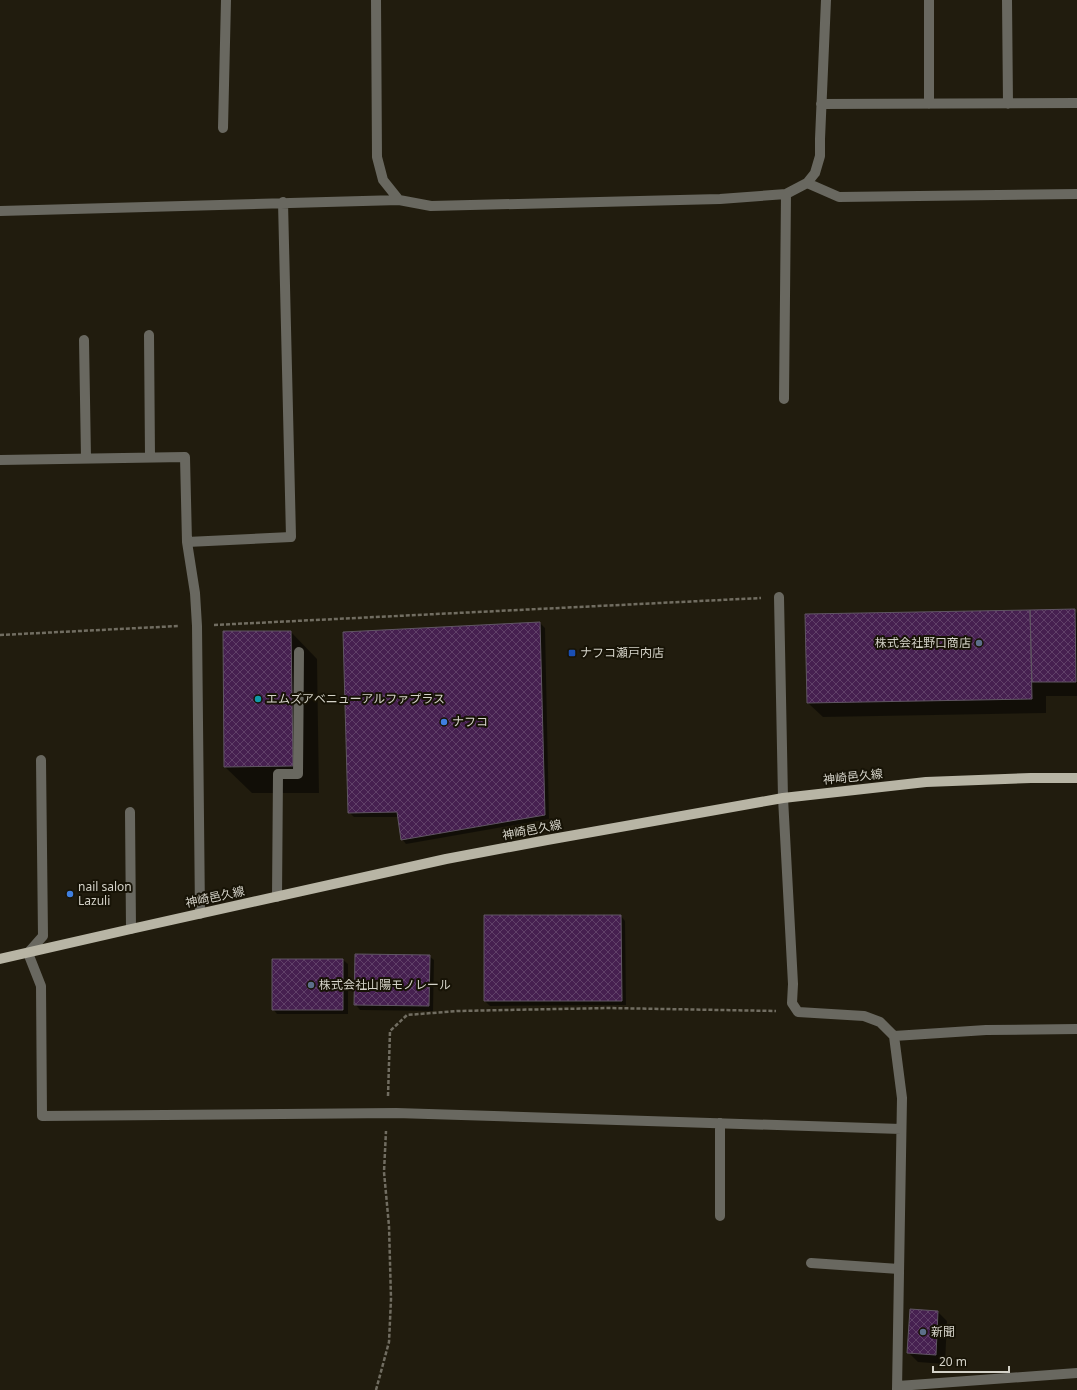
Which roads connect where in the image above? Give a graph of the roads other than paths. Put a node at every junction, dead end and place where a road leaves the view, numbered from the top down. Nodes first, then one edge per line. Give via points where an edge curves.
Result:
1 (226, 0) edge
2 (376, 0) edge
3 (826, 0) edge
4 (929, 0) edge
5 (1007, 0) edge
6 (1077, 103) edge
7 (821, 104) junction
8 (930, 104) junction
9 (1008, 104) junction
10 (223, 128) dead end
11 (807, 183) junction
12 (786, 194) junction
13 (1077, 194) edge
14 (399, 200) junction
15 (283, 202) junction
16 (0, 211) edge
17 (149, 335) dead end
18 (84, 340) dead end
19 (784, 399) dead end
20 (150, 457) junction
21 (86, 458) junction
22 (0, 460) edge
23 (187, 542) junction
24 (779, 597) road end
25 (299, 652) dead end
26 (41, 760) dead end
27 (1077, 778) edge
28 (783, 798) junction
29 (130, 812) dead end
30 (277, 897) junction
31 (200, 914) junction
32 (131, 929) junction
33 (28, 953) junction
34 (0, 959) edge
35 (1077, 1029) edge
36 (894, 1036) junction
37 (720, 1124) junction
38 (901, 1129) junction
39 (720, 1216) dead end
40 (811, 1263) dead end
41 (899, 1268) junction
42 (1077, 1374) edge
43 (898, 1388) edge

1 - 10 street
2 - 14 street via 377,157 383,180
3 - 7 street
4 - 8 street
5 - 9 street
6 - 9 street
7 - 8 street
7 - 11 street via 820,156 816,173
8 - 9 street
11 - 12 street
11 - 13 street via 839,198
12 - 14 street via 720,199 432,206
12 - 19 street
14 - 15 street
15 - 16 street
15 - 23 street via 291,537
17 - 20 street
18 - 21 street
20 - 21 street
20 - 23 street via 185,457
21 - 22 street
23 - 31 street via 197,626
24 - 28 street
25 - 30 street via 298,774 278,774
26 - 33 street via 43,936
27 - 28 main road, 神崎邑久線 via 926,782
28 - 30 main road, 神崎邑久線 via 484,852
28 - 36 street via 792,1003 798,1012 864,1016 880,1022
29 - 32 street
30 - 31 main road, 神崎邑久線
31 - 32 main road, 神崎邑久線
32 - 33 main road, 神崎邑久線
33 - 34 main road, 神崎邑久線
33 - 37 street via 41,986 42,1116 396,1113
35 - 36 street via 986,1030
36 - 38 street via 902,1098
37 - 38 street
37 - 39 street
38 - 41 street
40 - 41 street
41 - 43 street
42 - 43 street

